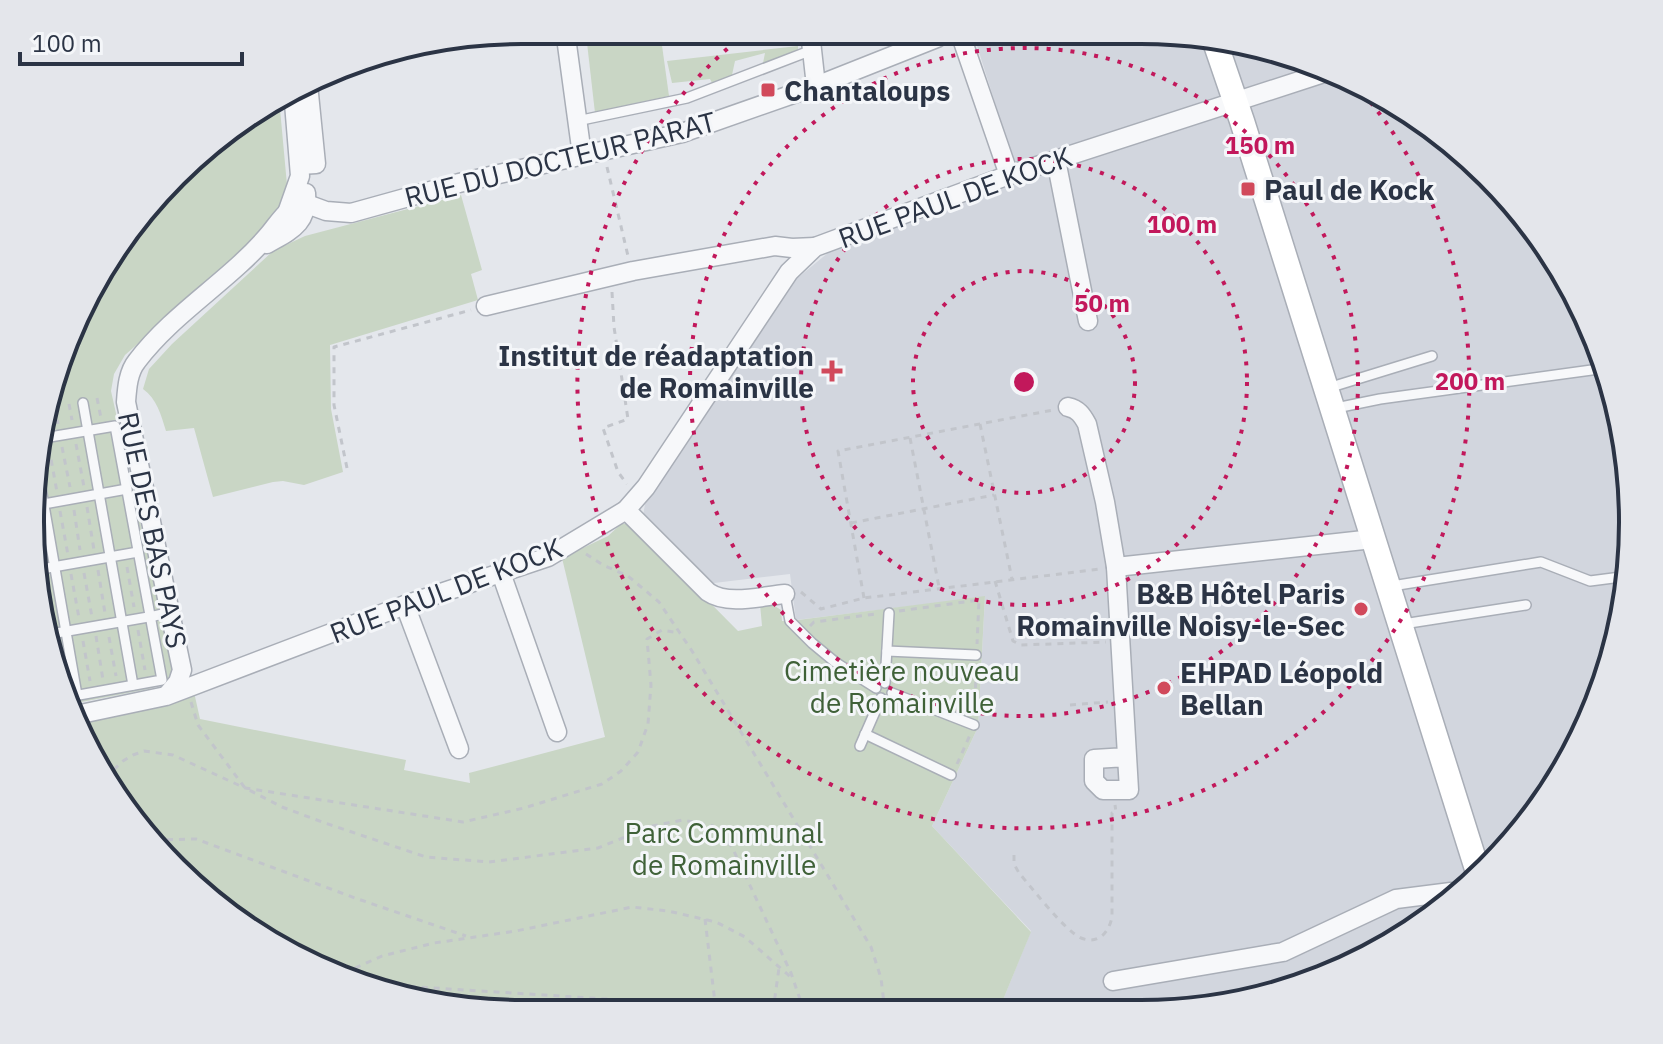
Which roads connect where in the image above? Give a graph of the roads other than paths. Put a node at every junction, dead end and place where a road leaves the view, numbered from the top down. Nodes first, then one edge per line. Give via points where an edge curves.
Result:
1 (569, 44) edge
2 (804, 44) edge
3 (811, 44) edge
4 (922, 44) edge
5 (965, 44) edge
6 (1218, 50) edge
7 (1314, 76) edge
8 (816, 86) junction
9 (309, 94) edge
10 (294, 102) edge
11 (1235, 103) junction
12 (577, 121) junction
13 (582, 155) junction
14 (1056, 160) junction
15 (300, 171) junction
16 (1009, 175) junction
17 (307, 204) junction
18 (288, 210) junction
19 (815, 247) junction
20 (255, 251) junction
21 (486, 306) road end
22 (1088, 321) dead end
23 (1432, 356) dead end
24 (1594, 370) edge
25 (1329, 399) junction
26 (83, 403) dead end
27 (1068, 407) road end
28 (89, 431) junction
29 (52, 437) edge
30 (127, 489) junction
31 (100, 494) junction
32 (44, 504) edge
33 (632, 504) junction
34 (44, 507) edge
35 (1373, 539) junction
36 (138, 552) junction
37 (111, 557) junction
38 (55, 567) junction
39 (1116, 567) junction
40 (46, 568) edge
41 (501, 573) junction
42 (1616, 578) edge
43 (1388, 586) junction
44 (785, 594) joint
45 (405, 605) junction
46 (1526, 605) dead end
47 (171, 612) junction
48 (889, 613) dead end
49 (150, 617) junction
50 (122, 621) junction
51 (1400, 624) junction
52 (66, 631) junction
53 (57, 633) edge
54 (887, 651) junction
55 (976, 655) dead end
56 (71, 680) edge
57 (190, 680) junction
58 (133, 685) junction
59 (881, 690) junction
60 (76, 695) edge
61 (84, 713) edge
62 (974, 725) dead end
63 (557, 732) dead end
64 (865, 734) junction
65 (860, 746) dead end
66 (459, 749) dead end
67 (1127, 757) junction
68 (951, 775) dead end
69 (1475, 863) edge
70 (1441, 893) edge
71 (1113, 981) dead end

1 - 12 street
2 - 12 lane via 687,98
3 - 8 street
4 - 8 street, RUE DU DOCTEUR PARAT
5 - 16 street
6 - 11 main road
7 - 11 street, RUE PAUL DE KOCK
8 - 13 street, RUE DU DOCTEUR PARAT via 682,133
9 - 15 street via 316,164
10 - 15 street
11 - 14 street, RUE PAUL DE KOCK
11 - 25 main road
12 - 13 street
13 - 17 street, RUE DU DOCTEUR PARAT via 351,213
14 - 16 street, RUE PAUL DE KOCK
14 - 22 street
15 - 17 street
15 - 18 street
16 - 19 street, RUE PAUL DE KOCK
17 - 18 street
17 - 20 street, RUE DES BAS PAYS via 303,219 290,231
18 - 20 street, RUE DES BAS PAYS
19 - 21 street via 775,246 633,271
19 - 33 street, RUE PAUL DE KOCK via 789,272
20 - 47 street, RUE DES BAS PAYS via 154,342 134,364 128,384 126,402
23 - 25 lane
24 - 25 lane via 1380,399
25 - 35 main road
26 - 28 lane
27 - 39 street via 1087,424
28 - 29 lane
28 - 30 lane via 115,426
28 - 31 lane
30 - 31 lane
30 - 36 lane
31 - 32 lane
31 - 37 lane
33 - 41 street, RUE PAUL DE KOCK via 548,557
33 - 44 street via 711,595 726,600
34 - 38 lane
35 - 39 street
35 - 43 main road
36 - 37 lane
36 - 49 lane
37 - 38 lane
37 - 50 lane
38 - 40 lane
38 - 52 lane
39 - 67 street
41 - 45 street, RUE PAUL DE KOCK
41 - 63 street
42 - 43 lane via 1590,581 1541,562
43 - 51 main road
44 - 59 lane via 790,621 835,662
45 - 57 street, RUE PAUL DE KOCK
45 - 66 street
46 - 51 lane
47 - 49 lane
47 - 57 street, RUE DES BAS PAYS
48 - 54 lane
49 - 50 lane
49 - 58 lane via 162,680
50 - 52 lane
50 - 58 lane
51 - 69 main road
52 - 53 lane
52 - 56 lane
54 - 55 lane
54 - 59 lane
57 - 61 street, RUE PAUL DE KOCK via 166,696
58 - 60 lane
59 - 62 lane via 888,698 892,693
59 - 64 lane
64 - 65 lane
64 - 68 lane
67 - 67 street via 1129,790 1103,790 1094,781 1094,759
70 - 71 street via 1396,899 1283,952

